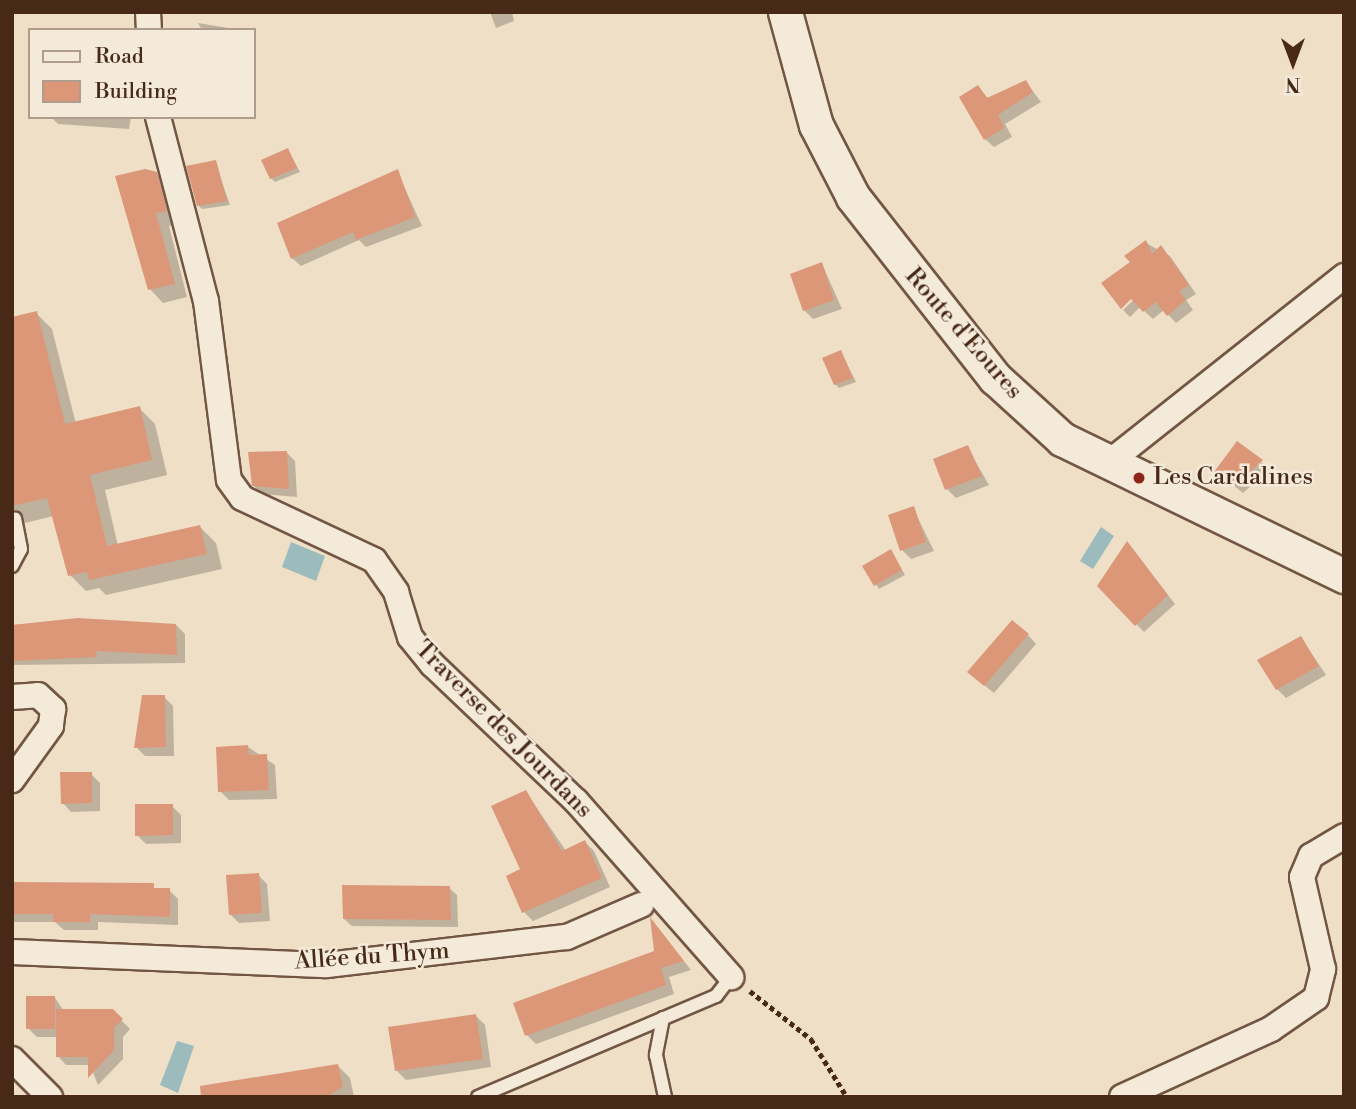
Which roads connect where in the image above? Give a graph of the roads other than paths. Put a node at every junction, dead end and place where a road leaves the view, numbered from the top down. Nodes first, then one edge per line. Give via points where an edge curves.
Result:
1 (785, 12) edge
2 (159, 119) edge
3 (1344, 276) edge
4 (1107, 464) junction
5 (15, 519) dead end
6 (12, 566) edge
7 (1344, 576) edge
8 (12, 697) edge
9 (12, 780) edge
10 (1344, 836) edge
11 (641, 905) dead end
12 (12, 952) edge
13 (731, 976) joint
14 (663, 1018) junction
15 (12, 1059) edge
16 (50, 1097) edge
17 (478, 1097) edge
18 (665, 1097) edge
19 (1122, 1097) edge

1 - 4 street, Route d'Eoures via 816,125 890,250 995,378 1062,439
2 - 13 street, Traverse des Jourdans via 206,301 229,480 242,498 374,560 396,592 410,637 433,665 576,801
3 - 4 street
4 - 7 street, Route d'Eoures via 1295,547
5 - 6 lane via 21,549
8 - 9 street via 38,695 53,709 51,726
10 - 19 street via 1311,856 1302,877 1323,969 1316,998 1272,1029
11 - 12 street, Allée du Thym via 567,937 327,965
13 - 14 lane via 716,996
14 - 17 lane
14 - 18 lane via 656,1055
15 - 16 street

